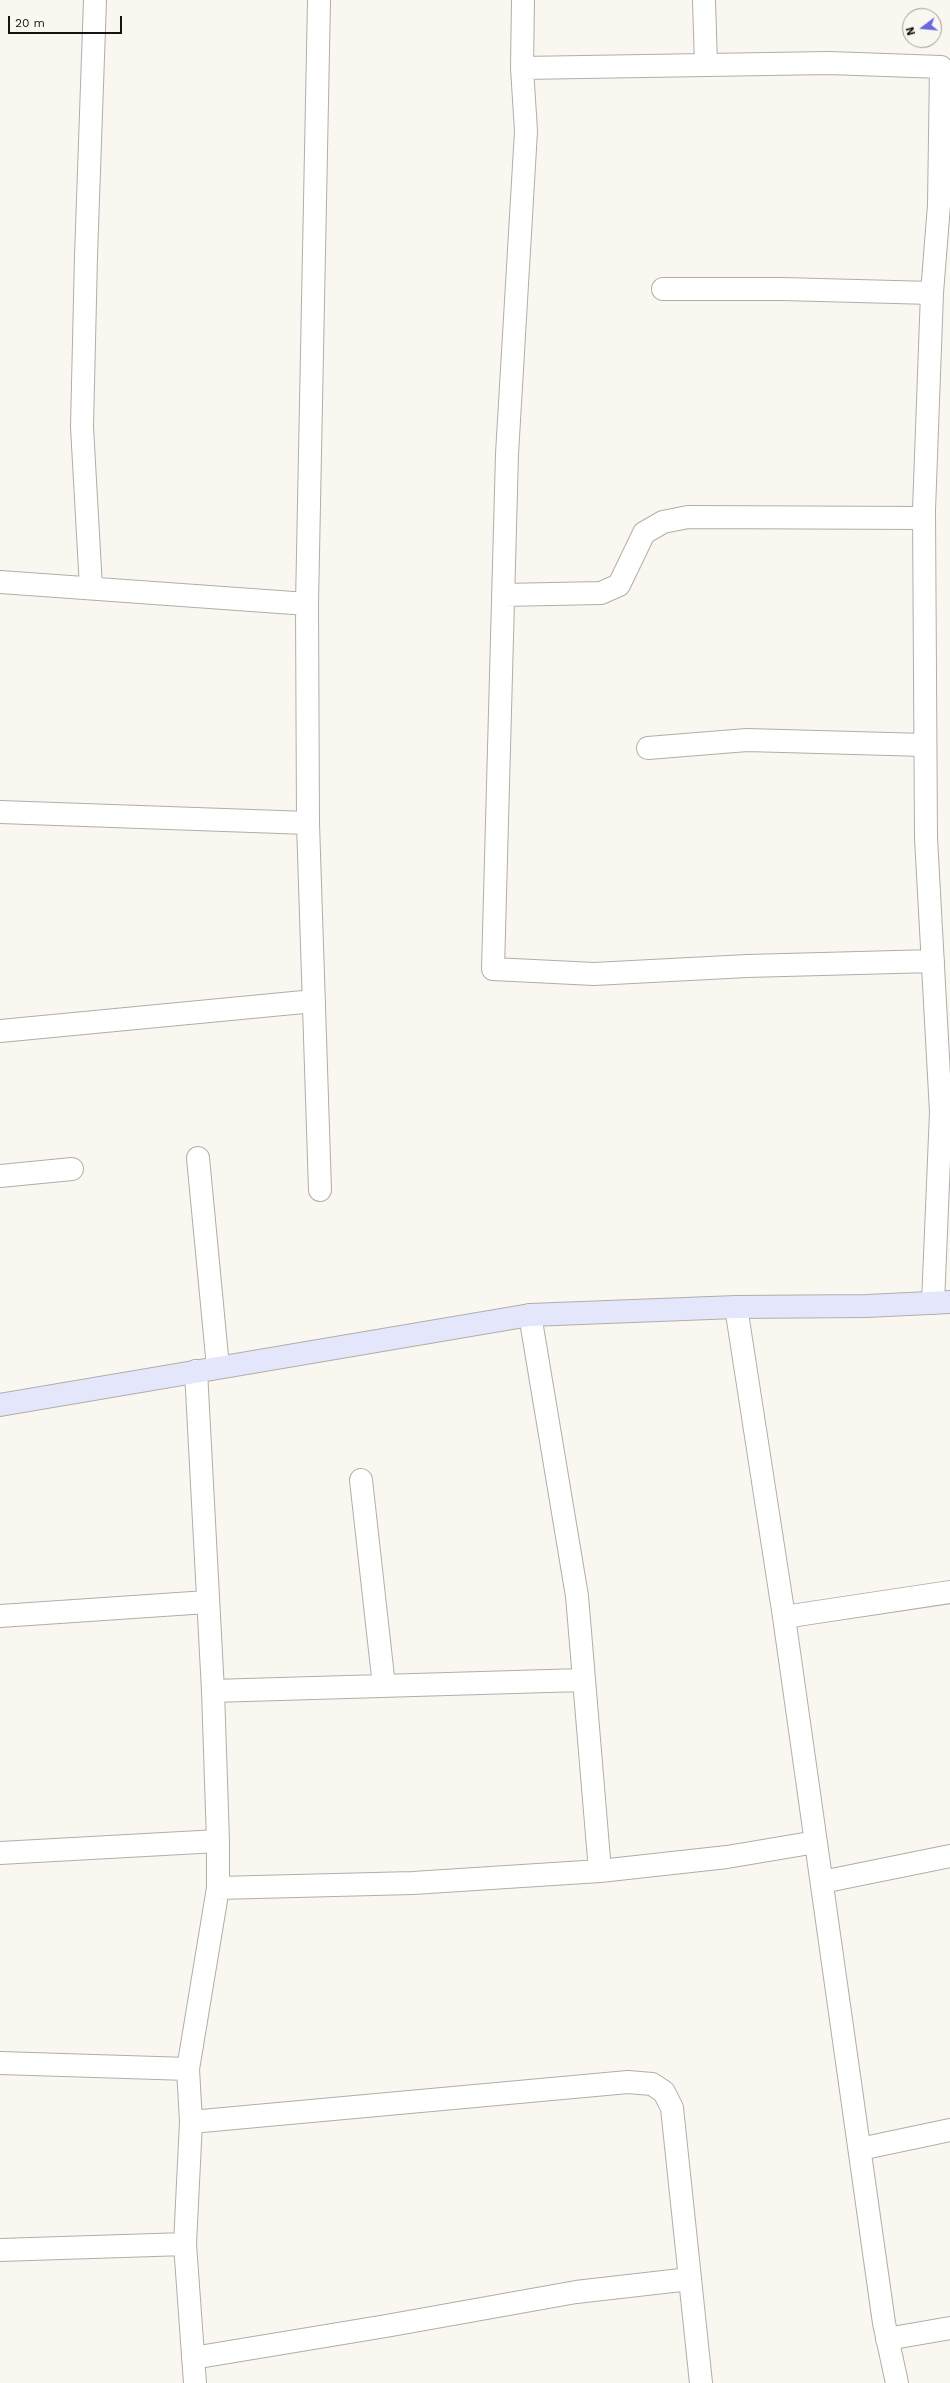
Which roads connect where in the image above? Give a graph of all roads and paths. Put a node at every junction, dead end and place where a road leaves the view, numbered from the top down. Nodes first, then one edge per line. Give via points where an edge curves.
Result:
1 (95, 0) edge
2 (320, 0) edge
3 (523, 0) edge
4 (704, 0) edge
5 (706, 64) junction
6 (522, 68) junction
7 (663, 288) dead end
8 (932, 293) junction
9 (924, 518) junction
10 (0, 582) edge
11 (91, 588) junction
12 (503, 595) junction
13 (307, 604) junction
14 (925, 745) junction
15 (648, 748) dead end
16 (0, 812) edge
17 (308, 823) junction
18 (933, 961) junction
19 (314, 1001) junction
20 (0, 1031) edge
21 (198, 1158) dead end
22 (72, 1169) dead end
23 (0, 1176) edge
24 (320, 1190) dead end
25 (942, 1303) edge
26 (736, 1307) junction
27 (530, 1315) junction
28 (218, 1367) junction
29 (196, 1370) junction
30 (0, 1405) edge
31 (361, 1480) dead end
32 (950, 1592) edge
33 (207, 1602) junction
34 (0, 1616) edge
35 (784, 1617) junction
36 (582, 1680) junction
37 (384, 1686) junction
38 (213, 1691) junction
39 (218, 1841) junction
40 (816, 1842) junction
41 (0, 1853) edge
42 (950, 1856) edge
43 (600, 1871) junction
44 (822, 1882) junction
45 (218, 1888) junction
46 (0, 2063) edge
47 (188, 2069) junction
48 (191, 2122) junction
49 (950, 2130) edge
50 (860, 2149) junction
51 (185, 2244) junction
52 (0, 2250) edge
53 (690, 2279) junction
54 (950, 2328) edge
55 (887, 2339) junction
56 (193, 2358) junction
57 (195, 2383) edge
58 (701, 2383) edge
59 (897, 2383) edge

1 - 11 street via 82,427
2 - 13 street
3 - 6 street
4 - 5 street
5 - 6 street
5 - 8 street via 829,63 941,67 939,205
6 - 12 street via 526,131 507,454
7 - 8 street
8 - 9 street
9 - 12 street via 688,517 663,522 644,533 619,585 601,593
9 - 14 street
10 - 11 street
11 - 13 street
12 - 18 street via 493,969 594,974 747,966
13 - 17 street
14 - 15 street via 748,740
14 - 18 street via 926,838
16 - 17 street
17 - 19 street
18 - 25 street via 941,1112
19 - 20 street
19 - 24 street
21 - 28 street
22 - 23 street
25 - 26 street
26 - 27 street
26 - 35 street
27 - 28 street
27 - 36 street via 576,1596
28 - 29 street
29 - 30 street
29 - 33 street
31 - 37 street
32 - 35 street
33 - 34 street
33 - 38 street
35 - 40 street
36 - 37 street
36 - 43 street
37 - 38 street
38 - 39 street
39 - 41 street
39 - 45 street
40 - 43 street via 727,1857
40 - 44 street
42 - 44 street
43 - 45 street via 413,1883
44 - 50 street
45 - 47 street
46 - 47 street
47 - 48 street
48 - 51 street
48 - 53 street via 628,2082 652,2084 664,2092 672,2108
49 - 50 street
50 - 55 street
51 - 52 street
51 - 56 street
53 - 56 street via 576,2292
53 - 58 street
54 - 55 street
55 - 59 street
56 - 57 street

